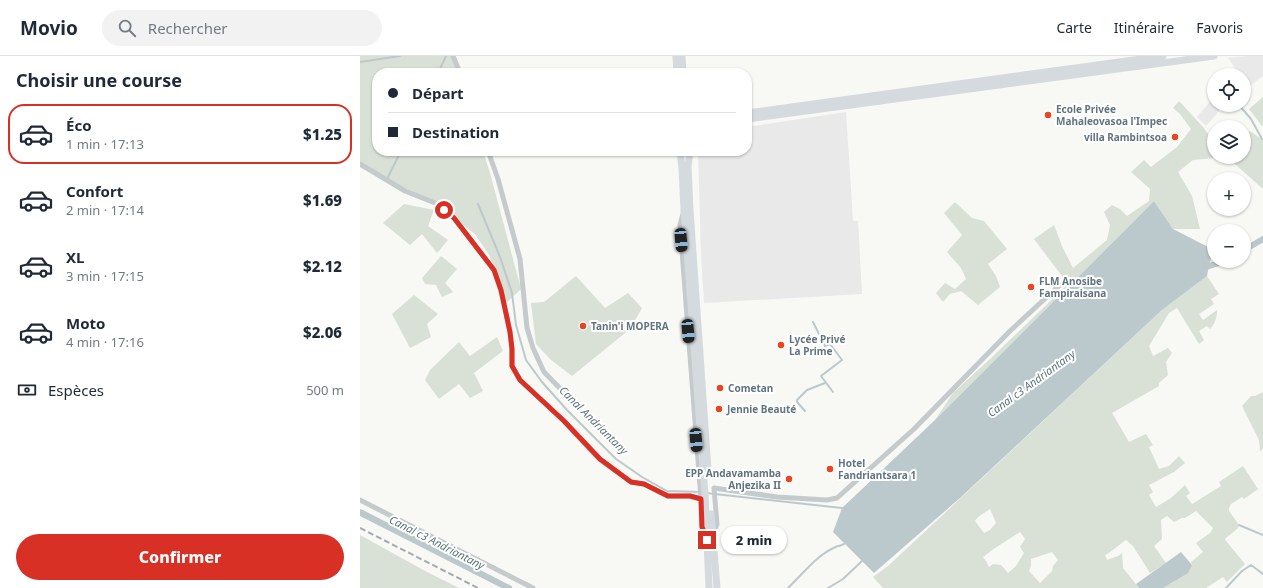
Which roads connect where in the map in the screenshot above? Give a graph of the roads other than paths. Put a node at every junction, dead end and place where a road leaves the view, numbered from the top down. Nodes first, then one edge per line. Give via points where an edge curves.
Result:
1 (453, 56) edge
2 (676, 56) edge
3 (1163, 56) edge
4 (1214, 56) edge
5 (681, 60) edge
6 (458, 68) edge
7 (752, 112) edge
8 (752, 118) edge
9 (490, 156) edge
10 (681, 156) edge
11 (689, 156) edge
12 (360, 164) edge
13 (1062, 282) dead end
14 (579, 408) dead end
15 (707, 486) junction
16 (706, 496) junction
17 (360, 500) edge
18 (710, 540) junction
19 (533, 588) edge
20 (709, 588) edge
21 (717, 588) edge

1 - 6 street
2 - 5 street
3 - 7 street
4 - 8 street
9 - 14 street via 520,259 528,328 533,348 544,372
10 - 15 street
11 - 15 street via 690,210
12 - 16 street via 405,192 435,203 454,218 494,270 510,332 512,366 520,380 600,459 631,482 644,484 668,496
13 - 15 street via 914,429 837,498 782,498
15 - 16 street
16 - 18 street
17 - 19 street
18 - 20 street
18 - 21 street

